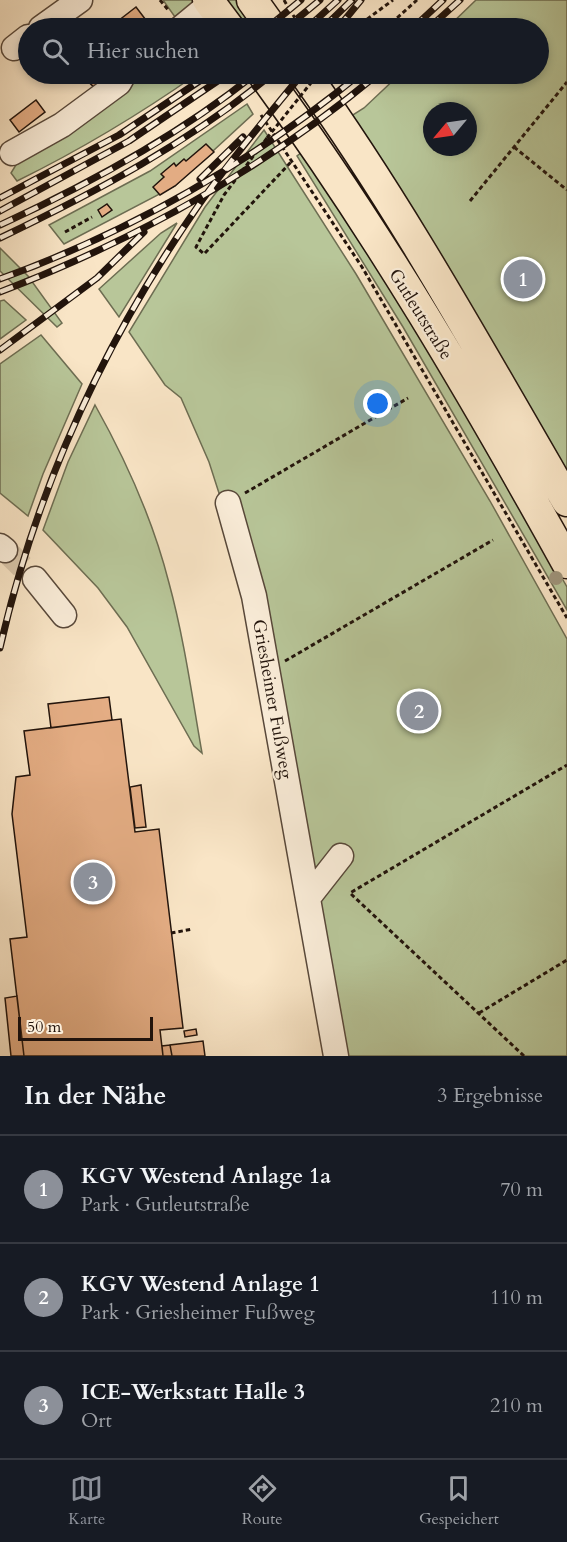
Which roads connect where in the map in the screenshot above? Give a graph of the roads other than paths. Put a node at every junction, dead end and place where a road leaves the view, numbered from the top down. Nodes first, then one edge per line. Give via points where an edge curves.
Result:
1 (80, 0) edge
2 (252, 0) edge
3 (209, 2) edge
4 (55, 18) edge
5 (181, 18) edge
6 (221, 18) edge
7 (265, 18) edge
8 (118, 84) edge
9 (258, 84) edge
10 (312, 84) edge
11 (12, 153) dead end
12 (455, 369) junction
13 (567, 501) edge
14 (228, 503) road end
15 (567, 533) edge
16 (567, 563) edge
17 (35, 579) tunnel mouth
18 (64, 615) dead end
19 (340, 856) dead end
20 (308, 898) junction
21 (336, 1056) edge

1 - 4 street
2 - 7 main road
3 - 5 street
3 - 6 main road
8 - 11 street via 62,125
9 - 12 main road, Gutleutstraße via 314,143
10 - 13 main road, Gutleutstraße via 413,238
12 - 15 street via 480,388
12 - 16 main road, Gutleutstraße
14 - 20 street, Griesheimer Fußweg via 254,596
17 - 18 street
19 - 20 street
20 - 21 street, Griesheimer Fußweg

